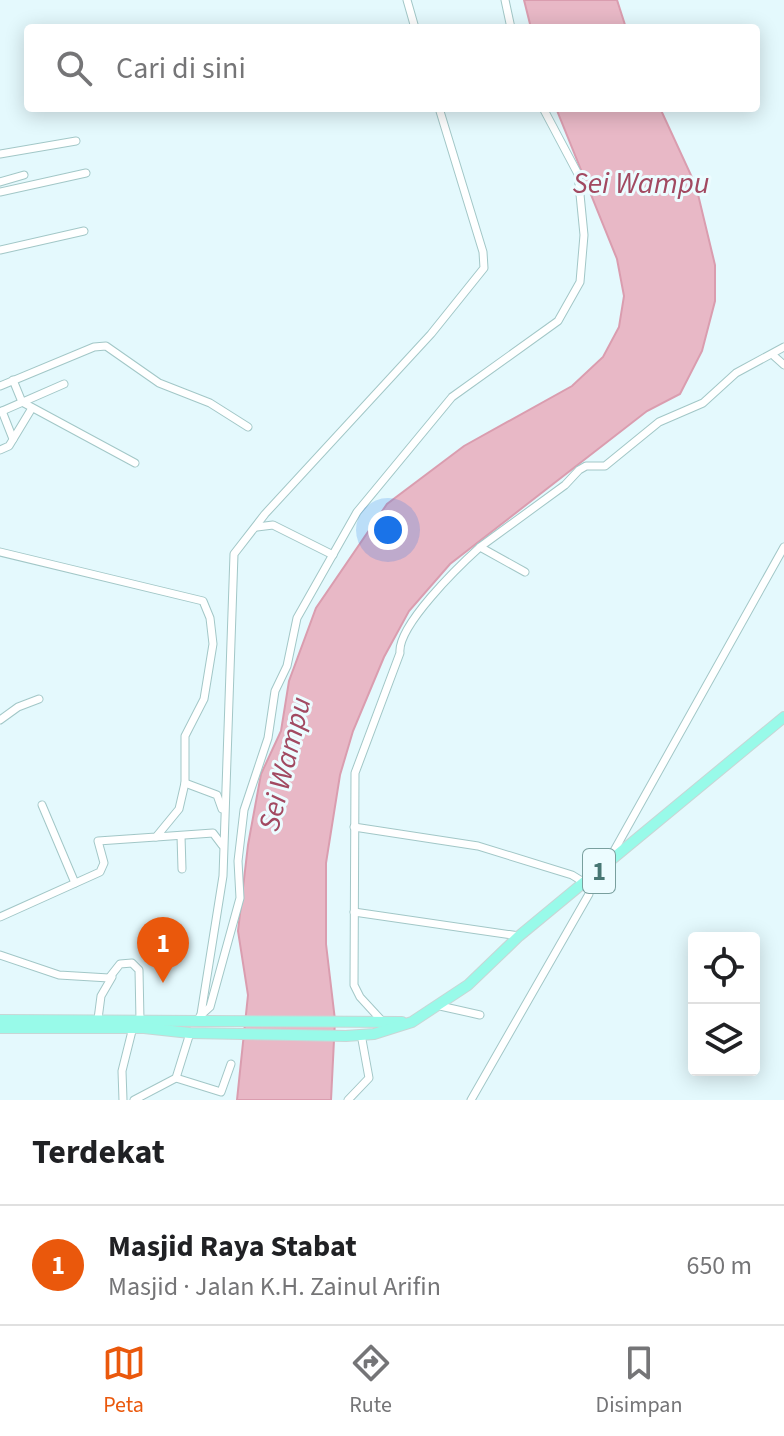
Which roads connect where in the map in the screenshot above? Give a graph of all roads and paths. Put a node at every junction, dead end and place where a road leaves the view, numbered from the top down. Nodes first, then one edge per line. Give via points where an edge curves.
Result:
1 (407, 0) edge
2 (505, 0) edge
3 (414, 24) edge
4 (510, 24) edge
5 (440, 112) edge
6 (545, 112) edge
7 (76, 141) dead end
8 (0, 154) edge
9 (86, 173) dead end
10 (24, 175) dead end
11 (0, 182) edge
12 (0, 192) edge
13 (84, 231) dead end
14 (0, 250) edge
15 (784, 347) edge
16 (774, 356) junction
17 (784, 365) edge
18 (13, 380) junction
19 (64, 384) dead end
20 (0, 386) edge
21 (22, 402) junction
22 (32, 408) junction
23 (1, 411) edge
24 (248, 427) dead end
25 (13, 439) junction
26 (0, 450) edge
27 (135, 463) dead end
28 (254, 528) junction
29 (480, 547) junction
30 (784, 547) edge
31 (0, 552) edge
32 (333, 555) junction
33 (525, 572) dead end
34 (39, 699) dead end
35 (784, 717) edge
36 (0, 720) edge
37 (185, 783) junction
38 (42, 805) dead end
39 (225, 823) junction
40 (354, 827) junction
41 (181, 836) junction
42 (156, 837) junction
43 (225, 847) junction
44 (608, 864) junction
45 (182, 869) dead end
46 (238, 871) junction
47 (588, 881) junction
48 (75, 883) junction
49 (222, 888) junction
50 (354, 912) junction
51 (0, 917) edge
52 (519, 936) junction
53 (0, 955) edge
54 (112, 977) junction
55 (440, 1006) junction
56 (480, 1015) dead end
57 (98, 1019) junction
58 (0, 1020) edge
59 (199, 1020) junction
60 (135, 1022) junction
61 (386, 1026) junction
62 (0, 1028) edge
63 (211, 1028) junction
64 (190, 1033) junction
65 (361, 1034) junction
66 (231, 1064) dead end
67 (176, 1078) junction
68 (123, 1100) edge
69 (134, 1100) edge
70 (348, 1100) edge
71 (471, 1100) edge

1 - 3 street
2 - 4 street
5 - 28 street via 484,268 431,334
6 - 32 street via 578,174 584,261 571,301 558,321 452,397 370,494
7 - 8 street
9 - 12 street
10 - 11 street
13 - 14 street
15 - 16 street
16 - 17 street
16 - 29 street via 736,373 703,403 659,422 605,466 579,470
18 - 20 street
18 - 21 street
18 - 24 street via 106,346 159,383 210,403
19 - 21 street
21 - 22 street
21 - 23 street
22 - 25 street
22 - 27 street
23 - 25 street
25 - 26 street
28 - 32 street via 273,525
28 - 39 street via 232,563
29 - 33 street
29 - 40 street via 415,617 399,648 355,773
30 - 44 street
31 - 37 street via 206,604 213,648 203,703 185,736
32 - 46 street via 291,633 268,738 244,810
34 - 36 street
35 - 44 highway, 1
37 - 39 street via 217,795
37 - 42 street via 178,812
38 - 48 street
39 - 43 street
40 - 47 street via 478,846
40 - 50 street
41 - 42 street
41 - 43 street via 213,833
41 - 45 street
42 - 48 street via 98,841 104,867
43 - 49 street
44 - 47 highway, 1
46 - 49 street
46 - 59 street via 238,906 210,1007
47 - 52 highway, 1
47 - 71 street via 589,894
48 - 51 street
49 - 59 street
50 - 52 street
50 - 61 street via 354,985
52 - 55 highway, 1
53 - 54 street via 59,975
54 - 57 street via 101,996
54 - 60 street via 120,964 132,963 139,970
55 - 56 street
55 - 61 highway, 1 via 412,1022
57 - 58 highway, 1
57 - 60 highway, 1
59 - 60 highway, 1
59 - 63 highway, 1
60 - 62 highway, 1
60 - 64 highway, 1
60 - 68 street via 122,1071
61 - 63 highway, 1
61 - 65 highway, 1
63 - 64 highway, 1
63 - 65 highway, 1
64 - 67 street
65 - 70 street via 369,1078
66 - 67 street via 221,1092
67 - 69 street

